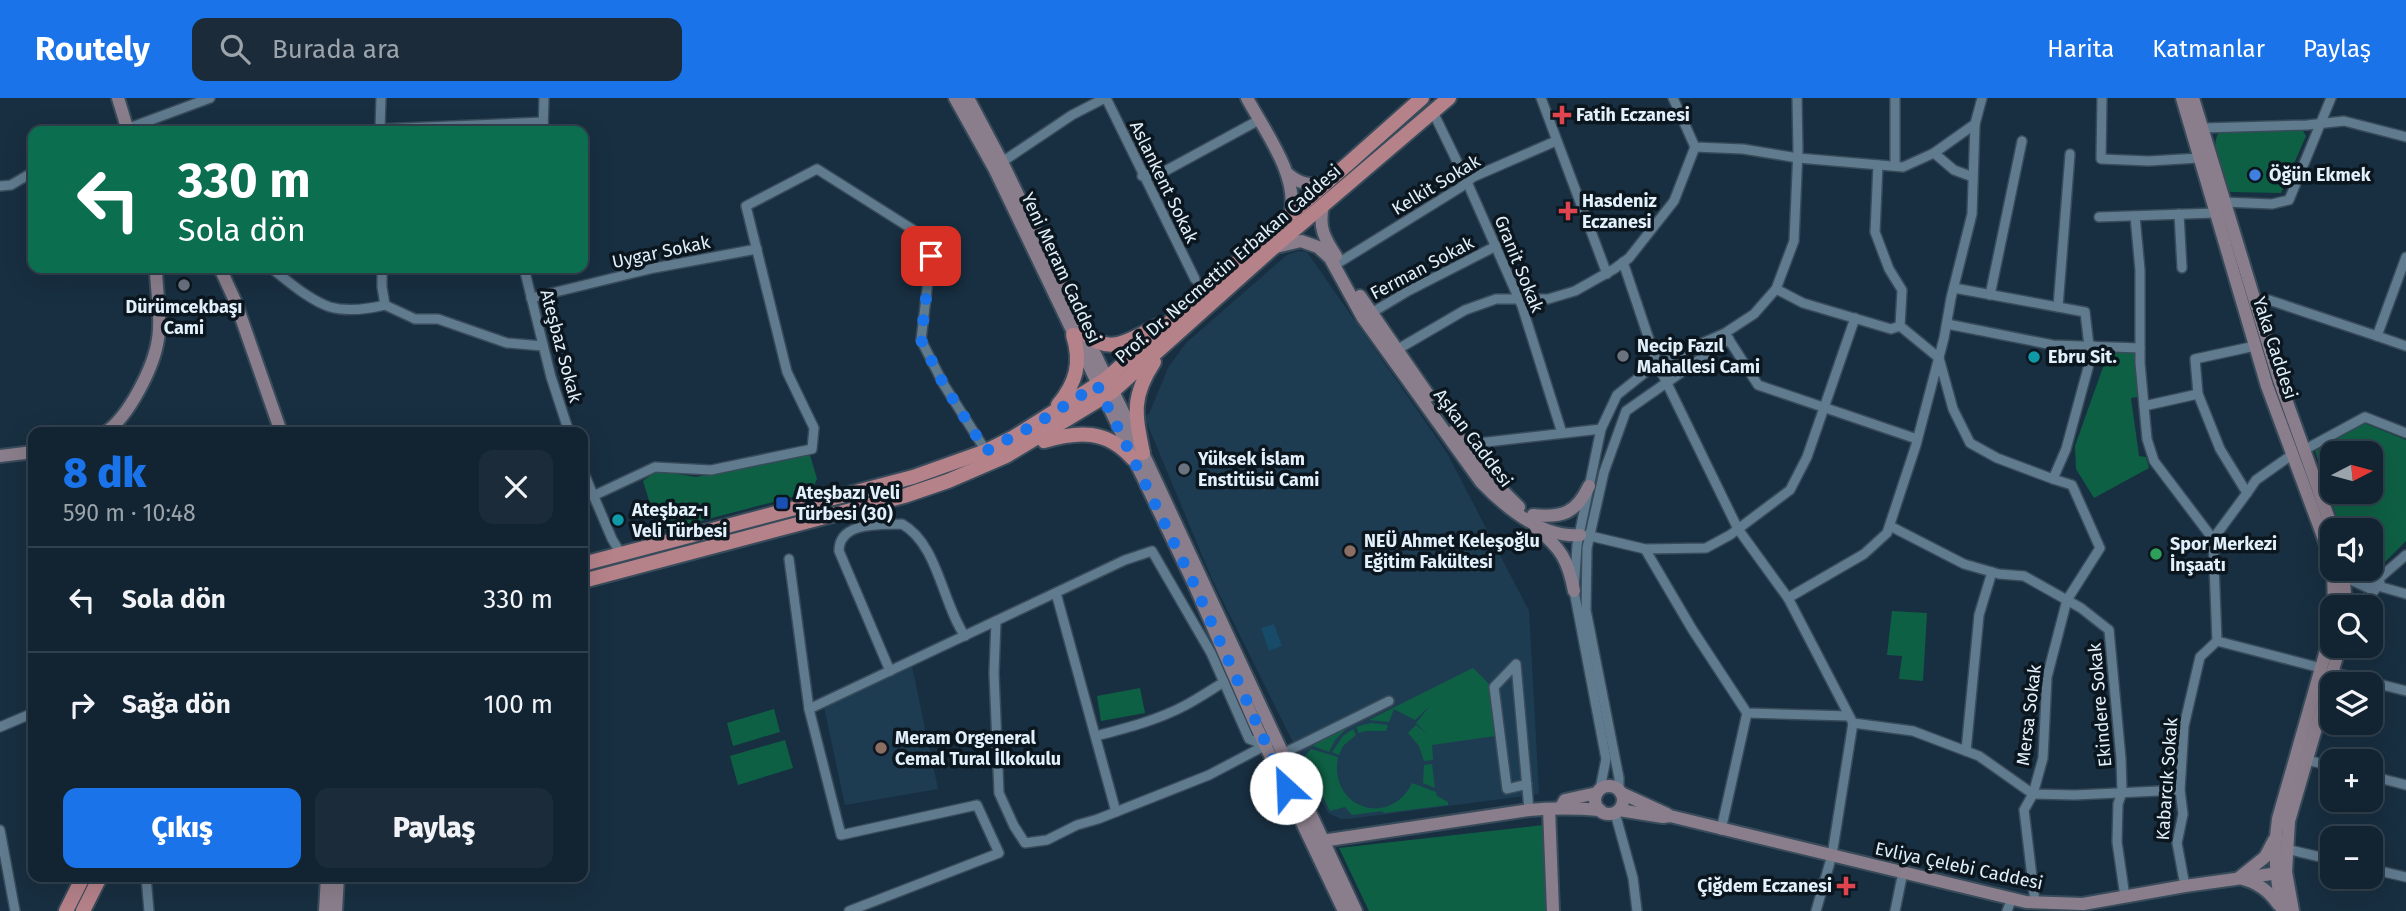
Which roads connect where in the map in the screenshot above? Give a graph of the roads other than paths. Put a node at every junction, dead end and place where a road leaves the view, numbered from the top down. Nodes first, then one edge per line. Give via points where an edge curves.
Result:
1 (118, 98) edge
2 (210, 98) edge
3 (382, 98) edge
4 (544, 98) edge
5 (955, 98) edge
6 (968, 98) edge
7 (1105, 98) edge
8 (1247, 98) edge
9 (1422, 98) edge
10 (1449, 98) edge
11 (1541, 98) edge
12 (1673, 98) edge
13 (1797, 98) edge
14 (1895, 98) edge
15 (1982, 98) edge
16 (2102, 98) edge
17 (2182, 98) edge
18 (2193, 98) edge
19 (2332, 98) edge
20 (1433, 112) junction
21 (1259, 120) junction
22 (2323, 122) junction
23 (1975, 124) junction
24 (125, 126) edge
25 (136, 126) edge
26 (380, 126) edge
27 (543, 126) edge
28 (2202, 128) junction
29 (2406, 137) edge
30 (1556, 141) junction
31 (2022, 141) dead end
32 (1695, 147) junction
33 (1934, 153) junction
34 (2070, 155) dead end
35 (1798, 158) junction
36 (2200, 158) junction
37 (1002, 162) junction
38 (1878, 165) junction
39 (1895, 166) junction
40 (1288, 174) junction
41 (28, 175) edge
42 (1142, 176) junction
43 (1973, 177) junction
44 (1328, 182) junction
45 (1467, 182) junction
46 (0, 186) edge
47 (2223, 202) junction
48 (1323, 206) junction
49 (2215, 213) junction
50 (2179, 214) junction
51 (1290, 216) junction
52 (2135, 216) junction
53 (2099, 217) dead end
54 (1496, 246) junction
55 (757, 248) junction
56 (1273, 248) junction
57 (2406, 257) edge
58 (1623, 262) junction
59 (1337, 263) junction
60 (2182, 268) dead end
61 (156, 273) edge
62 (222, 273) edge
63 (278, 273) edge
64 (382, 273) edge
65 (525, 273) edge
66 (1607, 274) junction
67 (1195, 279) dead end
68 (1954, 288) junction
69 (1776, 289) junction
70 (1990, 295) junction
71 (531, 298) junction
72 (1519, 300) junction
73 (2254, 304) junction
74 (385, 305) junction
75 (2058, 307) junction
76 (1366, 316) junction
77 (1855, 318) junction
78 (1171, 321) junction
79 (1947, 324) junction
80 (1900, 326) junction
81 (1078, 334) junction
82 (2377, 335) junction
83 (1727, 336) junction
84 (543, 346) junction
85 (2091, 346) junction
86 (2255, 346) junction
87 (2406, 346) edge
88 (1161, 348) junction
89 (2140, 348) junction
90 (1393, 352) junction
91 (1939, 358) junction
92 (1657, 363) junction
93 (1667, 382) junction
94 (1105, 388) junction
95 (2199, 394) junction
96 (2144, 406) junction
97 (1824, 407) junction
98 (1050, 415) junction
99 (112, 427) edge
100 (279, 427) edge
101 (567, 427) edge
102 (1601, 429) junction
103 (2406, 432) edge
104 (1562, 433) junction
105 (1917, 439) junction
106 (1026, 446) junction
107 (1460, 446) junction
108 (986, 451) junction
109 (2298, 452) junction
110 (28, 453) edge
111 (0, 456) edge
112 (1138, 456) junction
113 (2053, 479) junction
114 (588, 484) edge
115 (1589, 486) junction
116 (2247, 493) junction
117 (593, 496) junction
118 (1530, 518) junction
119 (2328, 518) edge
120 (1890, 526) junction
121 (1738, 529) junction
122 (1585, 535) junction
123 (2213, 539) junction
124 (1646, 549) junction
125 (621, 554) junction
126 (2406, 555) edge
127 (789, 559) dead end
128 (588, 563) edge
129 (1992, 572) junction
130 (2388, 572) junction
131 (2383, 576) edge
132 (588, 580) edge
133 (2356, 581) edge
134 (2377, 581) edge
135 (2378, 586) junction
136 (1574, 591) junction
137 (1056, 593) junction
138 (2406, 594) edge
139 (2334, 595) edge
140 (2371, 595) edge
141 (1788, 598) junction
142 (2067, 600) junction
143 (996, 621) junction
144 (965, 636) junction
145 (2217, 641) junction
146 (2329, 658) edge
147 (2334, 658) edge
148 (2327, 670) junction
149 (890, 671) junction
150 (1224, 682) junction
151 (2406, 691) edge
152 (1389, 701) dead end
153 (809, 709) junction
154 (1747, 713) junction
155 (28, 715) edge
156 (1851, 719) junction
157 (0, 727) edge
158 (1096, 736) junction
159 (1270, 742) junction
160 (1966, 751) junction
161 (1282, 754) junction
162 (2306, 760) junction
163 (2320, 763) edge
164 (2383, 779) edge
165 (1527, 784) junction
166 (2406, 785) edge
167 (2180, 790) junction
168 (1598, 791) junction
169 (1620, 792) junction
170 (2122, 792) junction
171 (2033, 794) junction
172 (1555, 808) junction
173 (1529, 810) junction
174 (1600, 810) junction
175 (1617, 811) junction
176 (1116, 812) junction
177 (1670, 816) junction
178 (0, 830) edge
179 (1721, 830) junction
180 (2274, 840) junction
181 (1317, 841) junction
182 (2286, 849) junction
183 (1832, 855) junction
184 (2320, 857) edge
185 (1903, 872) junction
186 (2383, 872) edge
187 (2281, 873) junction
188 (2406, 877) edge
189 (2239, 878) junction
190 (80, 882) edge
191 (98, 882) edge
192 (146, 882) edge
193 (327, 882) edge
194 (338, 882) edge
195 (2185, 886) junction
196 (2124, 897) junction
197 (2035, 902) junction
198 (2010, 905) edge
199 (2101, 906) edge
200 (15, 911) edge
201 (66, 911) edge
202 (83, 911) edge
203 (149, 911) edge
204 (325, 911) edge
205 (336, 911) edge
206 (849, 911) edge
207 (1344, 911) edge
208 (1356, 911) edge
209 (1553, 911) edge
210 (1637, 911) edge
211 (1816, 911) edge
212 (1895, 911) edge
213 (2282, 911) edge
214 (2292, 911) edge

1 - 24 street
2 - 25 street
3 - 26 street
4 - 27 street
5 - 81 street, Yeni Meram Caddesi
6 - 37 street, Yeni Meram Caddesi
7 - 37 street
7 - 42 street, Aslankent Sokak
8 - 21 street
9 - 44 main road, Prof. Dr. Necmettin Erbakan Caddesi
10 - 20 main road, Prof. Dr. Necmettin Erbakan Caddesi
11 - 30 street
12 - 32 street
13 - 35 street
14 - 39 street
15 - 23 street
16 - 36 street via 2101,159
17 - 36 street, Yaka Caddesi
18 - 28 street, Yaka Caddesi
19 - 22 street
20 - 45 street, Granit Sokak
20 - 48 main road, Prof. Dr. Necmettin Erbakan Caddesi
21 - 40 street
21 - 42 street via 1167,170
22 - 28 street
22 - 29 street via 2344,121
22 - 47 street via 2289,200
23 - 33 street
23 - 43 street
28 - 47 street, Yaka Caddesi
30 - 45 street, Kelkit Sokak
30 - 66 street
31 - 70 street
32 - 35 street
32 - 58 street via 1674,201
33 - 39 street
33 - 43 street via 1954,170
34 - 75 street
35 - 38 street
35 - 69 street via 1794,242
36 - 49 street, Yaka Caddesi
37 - 81 street, Yeni Meram Caddesi
38 - 39 street
38 - 80 street via 1875,232 1902,290
40 - 44 street via 1308,185
40 - 51 street via 1293,197
41 - 46 street
42 - 67 street, Aslankent Sokak
43 - 68 street via 1972,214
44 - 51 main road, Prof. Dr. Necmettin Erbakan Caddesi
45 - 54 street, Granit Sokak
45 - 59 street, Kelkit Sokak
47 - 73 street, Yaka Caddesi
48 - 56 main road, Prof. Dr. Necmettin Erbakan Caddesi
48 - 59 street, Aşkan Caddesi via 1321,232
49 - 50 street
49 - 86 street, Yaka Caddesi
50 - 52 street
50 - 60 street
51 - 78 main road, Prof. Dr. Necmettin Erbakan Caddesi
52 - 53 street
52 - 89 street
54 - 72 street, Granit Sokak
54 - 76 street, Ferman Sokak
55 - 71 street, Uygar Sokak
55 - 108 street via 746,206 817,169 912,229 931,256 921,340
55 - 117 street via 786,372 814,428 812,449 711,470 655,467
56 - 59 street, Aşkan Caddesi via 1309,243
56 - 88 main road, Prof. Dr. Necmettin Erbakan Caddesi
57 - 82 street
58 - 66 street
58 - 92 street
59 - 76 street, Aşkan Caddesi
61 - 99 street via 159,325 153,358 129,410
62 - 100 street
63 - 74 street via 330,307
64 - 74 street
65 - 71 street, Ateşbaz Sokak
66 - 72 street via 1548,299
68 - 70 street
68 - 79 street
69 - 77 street via 1803,303
69 - 83 street
70 - 75 street
71 - 84 street, Ateşbaz Sokak
72 - 90 street via 1496,299 1465,310
72 - 104 street, Granit Sokak
73 - 82 street via 2269,300
73 - 109 street, Yaka Caddesi
74 - 84 street via 415,319 438,319 507,343
75 - 85 street via 2085,312
76 - 90 street, Aşkan Caddesi
77 - 80 street via 1891,329
77 - 97 street
78 - 81 main road via 1116,345 1100,345
78 - 94 main road, Prof. Dr. Necmettin Erbakan Caddesi
79 - 85 street via 2053,345
79 - 91 street
80 - 91 street
81 - 94 street, Yeni Meram Caddesi
81 - 98 main road via 1075,378
82 - 87 street
83 - 92 street
83 - 93 street
83 - 97 street via 1758,385
84 - 101 street, Ateşbaz Sokak
85 - 89 street
85 - 113 street via 2066,449
86 - 95 street via 2195,359
86 - 109 street, Yaka Caddesi
88 - 94 main road, Prof. Dr. Necmettin Erbakan Caddesi
88 - 112 main road via 1136,401
89 - 96 street
90 - 107 street, Aşkan Caddesi
91 - 105 street
91 - 113 street via 1970,443
92 - 93 street
92 - 102 street via 1617,395
93 - 121 street
93 - 122 street via 1626,411
94 - 98 main road, Prof. Dr. Necmettin Erbakan Caddesi
94 - 106 main road, Prof. Dr. Necmettin Erbakan Caddesi
94 - 112 street, Yeni Meram Caddesi
95 - 96 street
95 - 116 street via 2220,449
96 - 123 street via 2154,461
97 - 105 street
97 - 121 street via 1790,490
98 - 108 main road, Prof. Dr. Necmettin Erbakan Caddesi
102 - 104 street
102 - 115 street
103 - 109 street via 2365,416
104 - 107 street
105 - 120 street
106 - 112 main road via 1085,433
106 - 132 main road, Prof. Dr. Necmettin Erbakan Caddesi via 904,496
107 - 118 street, Aşkan Caddesi
108 - 125 main road, Prof. Dr. Necmettin Erbakan Caddesi via 913,477
109 - 116 street via 2256,480
109 - 119 street, Yaka Caddesi
109 - 139 street, Yaka Caddesi via 2333,570
110 - 111 street
112 - 159 street, Yeni Meram Caddesi
113 - 142 street, Mersa Sokak via 2072,485 2100,548
114 - 117 street
115 - 118 street via 1581,503 1569,512
115 - 122 street
116 - 123 street
117 - 125 street
118 - 122 street, Aşkan Caddesi
118 - 136 street via 1561,552
120 - 129 street, Ekindere Sokak via 1964,564
120 - 141 street via 1864,554
121 - 124 street via 1706,548
121 - 141 street
122 - 124 street
122 - 136 street
122 - 169 street via 1586,610
123 - 145 street
124 - 154 street
125 - 128 main road, Prof. Dr. Necmettin Erbakan Caddesi
126 - 130 street
127 - 153 street
129 - 142 street, Ekindere Sokak via 2024,576
129 - 160 street via 1979,615
130 - 131 street
130 - 135 street
133 - 134 street via 2368,588
135 - 138 street
135 - 140 street
136 - 168 street via 1606,759
137 - 143 street
137 - 150 street via 1152,551
137 - 158 street
141 - 156 street
142 - 170 street, Ekindere Sokak via 2109,630
142 - 171 street, Mersa Sokak via 2047,677 2043,758
143 - 144 street
143 - 176 street via 999,793 1014,826 1025,843 1047,840
144 - 149 street
144 - 149 street via 920,539 909,528 902,524 850,530 843,535 839,551
145 - 148 street
145 - 167 street, Kabarcık Sokak via 2200,657 2184,726
146 - 148 street
147 - 148 street
148 - 151 street
148 - 162 street
148 - 180 street
149 - 153 street
150 - 158 street via 1185,706
150 - 159 street via 1249,738
152 - 161 street
153 - 206 street via 841,835 977,805 999,853
154 - 156 street
154 - 179 street
155 - 157 street
156 - 160 street via 1913,731
156 - 183 street
158 - 176 street
159 - 161 street, Yeni Meram Caddesi
159 - 176 street via 1209,775
159 - 181 street, Yeni Meram Caddesi
160 - 171 street
161 - 181 street, Yeni Meram Caddesi
162 - 163 street
162 - 182 street
164 - 166 street
165 - 165 street via 1518,690 1516,664 1494,687 1507,789
165 - 173 street
167 - 170 street
167 - 195 street, Kabarcık Sokak via 2183,814 2178,843
168 - 169 street via 1610,786
168 - 172 street via 1565,800
168 - 174 street
169 - 175 street via 1623,802
169 - 177 street, Evliya Çelebi Caddesi
170 - 171 street
170 - 196 street, Ekindere Sokak via 2118,842
171 - 197 street, Mersa Sokak via 2024,810
172 - 173 street
172 - 174 street
172 - 209 street
173 - 181 street
174 - 175 street
175 - 177 street, Evliya Çelebi Caddesi
175 - 210 street
177 - 179 street, Evliya Çelebi Caddesi
178 - 200 street
179 - 183 street, Evliya Çelebi Caddesi
180 - 187 street
180 - 189 street via 2265,857
181 - 207 street, Yeni Meram Caddesi
181 - 208 street, Yeni Meram Caddesi
182 - 184 street
182 - 187 street
183 - 185 street, Evliya Çelebi Caddesi
183 - 211 street
185 - 198 street, Evliya Çelebi Caddesi
185 - 212 street
186 - 188 street
187 - 189 street, Evliya Çelebi Caddesi
187 - 213 street
187 - 214 street
189 - 195 street, Evliya Çelebi Caddesi
189 - 213 street via 2270,892
190 - 201 main road
191 - 202 main road
192 - 203 street
193 - 204 street
194 - 205 street
195 - 196 street, Evliya Çelebi Caddesi
196 - 199 street, Evliya Çelebi Caddesi
197 - 198 street, Evliya Çelebi Caddesi
197 - 199 street, Evliya Çelebi Caddesi

